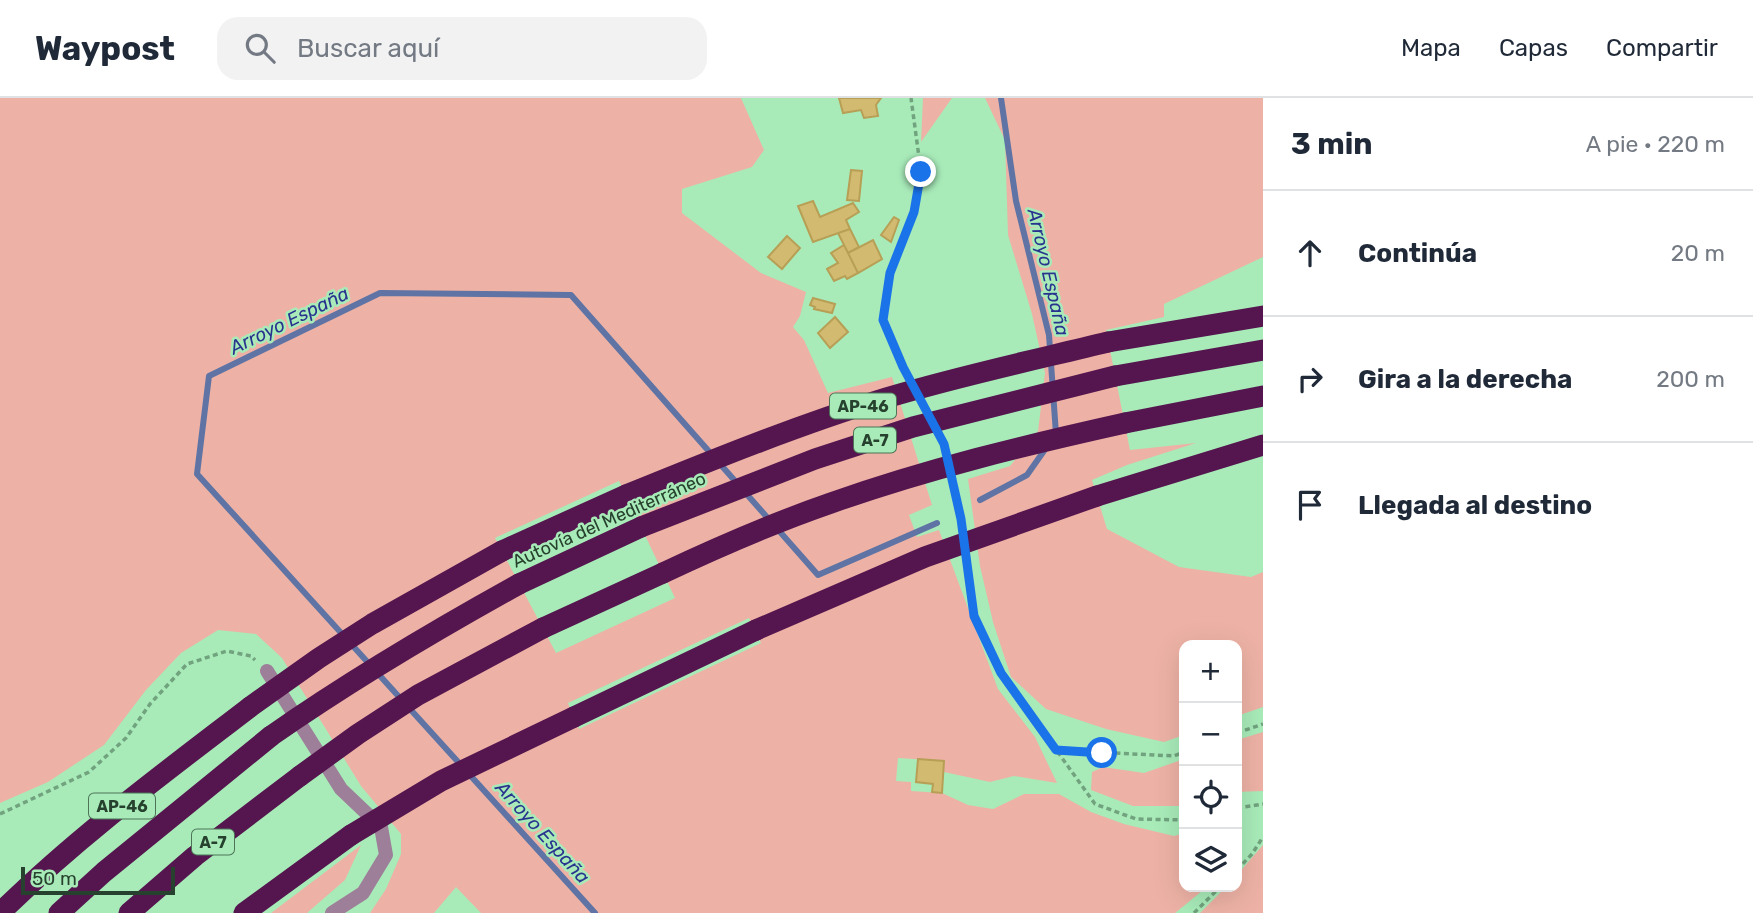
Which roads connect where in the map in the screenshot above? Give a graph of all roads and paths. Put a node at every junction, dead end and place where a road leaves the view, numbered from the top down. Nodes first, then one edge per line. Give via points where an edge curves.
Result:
1 (911, 98) edge
2 (1263, 316) edge
3 (1263, 350) edge
4 (908, 378) dead end
5 (1263, 396) edge
6 (1263, 445) edge
7 (952, 482) dead end
8 (963, 533) dead end
9 (966, 561) dead end
10 (267, 671) joint
11 (1263, 724) edge
12 (1242, 731) edge
13 (1056, 750) junction
14 (1179, 754) edge
15 (1263, 804) edge
16 (1242, 807) edge
17 (0, 814) edge
18 (1179, 820) edge
19 (1263, 837) edge
20 (1242, 865) edge
21 (1215, 892) edge
22 (1, 913) edge
23 (59, 913) edge
24 (129, 913) edge
25 (244, 913) edge
26 (332, 913) edge
27 (1194, 913) edge

1 - 4 path via 921,172 914,212 890,273 883,320
2 - 22 highway, AP-46, bridge via 1108,342 886,398 626,495 502,551 372,624 250,707 123,804
3 - 23 highway, Autovía del Mediterráneo / A-7, bridge via 1115,376 914,427 815,459 641,527 519,584 436,629 271,736
5 - 24 highway, A-7, bridge via 1034,443 832,503 735,540 543,628 418,695 300,776
6 - 25 highway, bridge via 925,556 756,630 441,781 351,835
7 - 8 path
9 - 13 path via 974,616 1001,673
10 - 17 path via 251,656 227,651 187,664 126,738 89,772
10 - 26 street via 341,789 381,827 386,855 363,893
11 - 12 path
13 - 14 path
13 - 18 path via 1095,804 1136,819
15 - 16 path
19 - 20 path
21 - 27 path

